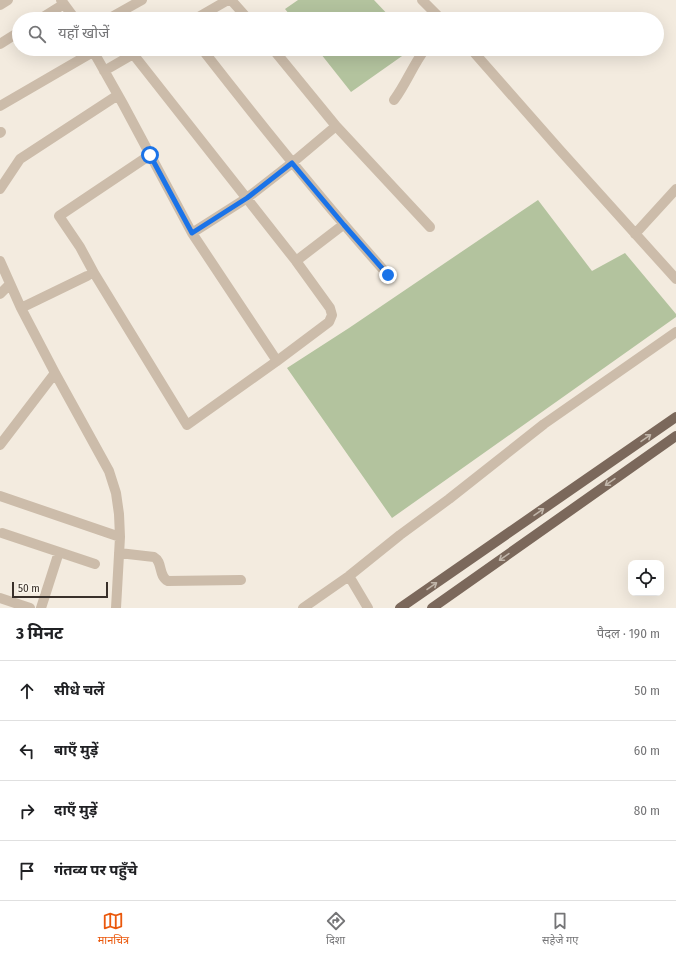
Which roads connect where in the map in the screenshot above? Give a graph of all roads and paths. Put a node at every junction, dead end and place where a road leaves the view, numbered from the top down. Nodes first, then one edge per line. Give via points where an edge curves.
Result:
1 (8, 0) edge
2 (142, 0) edge
3 (227, 0) edge
4 (422, 0) edge
5 (63, 2) edge
6 (0, 5) edge
7 (49, 12) edge
8 (70, 12) edge
9 (121, 12) edge
10 (206, 12) edge
11 (240, 12) edge
12 (434, 12) edge
13 (12, 36) edge
14 (0, 44) edge
15 (83, 56) edge
16 (96, 56) edge
17 (130, 56) edge
18 (135, 56) edge
19 (208, 56) edge
20 (279, 56) edge
21 (420, 56) edge
22 (477, 56) edge
23 (104, 71) junction
24 (118, 96) junction
25 (394, 100) dead end
26 (0, 106) edge
27 (336, 126) junction
28 (150, 155) junction
29 (292, 163) junction
30 (0, 189) edge
31 (676, 189) edge
32 (247, 198) junction
33 (344, 225) junction
34 (430, 227) dead end
35 (192, 233) junction
36 (635, 234) junction
37 (296, 261) junction
38 (0, 262) edge
39 (388, 275) dead end
40 (87, 276) dead end
41 (676, 279) edge
42 (10, 284) junction
43 (0, 294) edge
44 (21, 308) junction
45 (676, 332) edge
46 (277, 361) junction
47 (55, 373) junction
48 (676, 417) edge
49 (676, 436) edge
50 (0, 445) edge
51 (0, 496) edge
52 (2, 533) dead end
53 (120, 537) junction
54 (58, 552) junction
55 (119, 553) junction
56 (95, 564) dead end
57 (349, 576) junction
58 (241, 580) dead end
59 (0, 598) edge
60 (30, 608) edge
61 (41, 608) edge
62 (116, 608) edge
63 (303, 608) edge
64 (368, 608) edge
65 (400, 608) edge
66 (432, 608) edge

1 - 6 street
2 - 9 street
3 - 10 street
3 - 11 street
4 - 12 street
5 - 7 street
5 - 8 street
13 - 14 street
15 - 26 street
16 - 23 street
17 - 23 street
18 - 32 street
19 - 29 street
20 - 27 street
21 - 25 street
22 - 36 street
23 - 24 street
24 - 28 street
24 - 30 street via 20,159
27 - 29 street
27 - 34 street
28 - 35 street
28 - 46 street via 59,216 187,425
29 - 32 street
29 - 33 street
31 - 36 street
32 - 35 street
32 - 37 street
33 - 37 street
33 - 39 street
35 - 46 street
36 - 41 street
37 - 46 street via 330,308 332,315 329,322
38 - 42 street
40 - 44 street
42 - 43 street
42 - 44 street
44 - 47 street
45 - 57 street via 544,424
47 - 50 street
47 - 53 street via 109,471 116,493
65 -> 48 main road
49 -> 66 main road
51 - 53 street
52 - 54 street
53 - 55 street
54 - 56 street
54 - 61 street
55 - 58 street via 154,556 159,562 162,576 168,581
55 - 62 street
57 - 63 street
57 - 64 street
59 - 60 street

